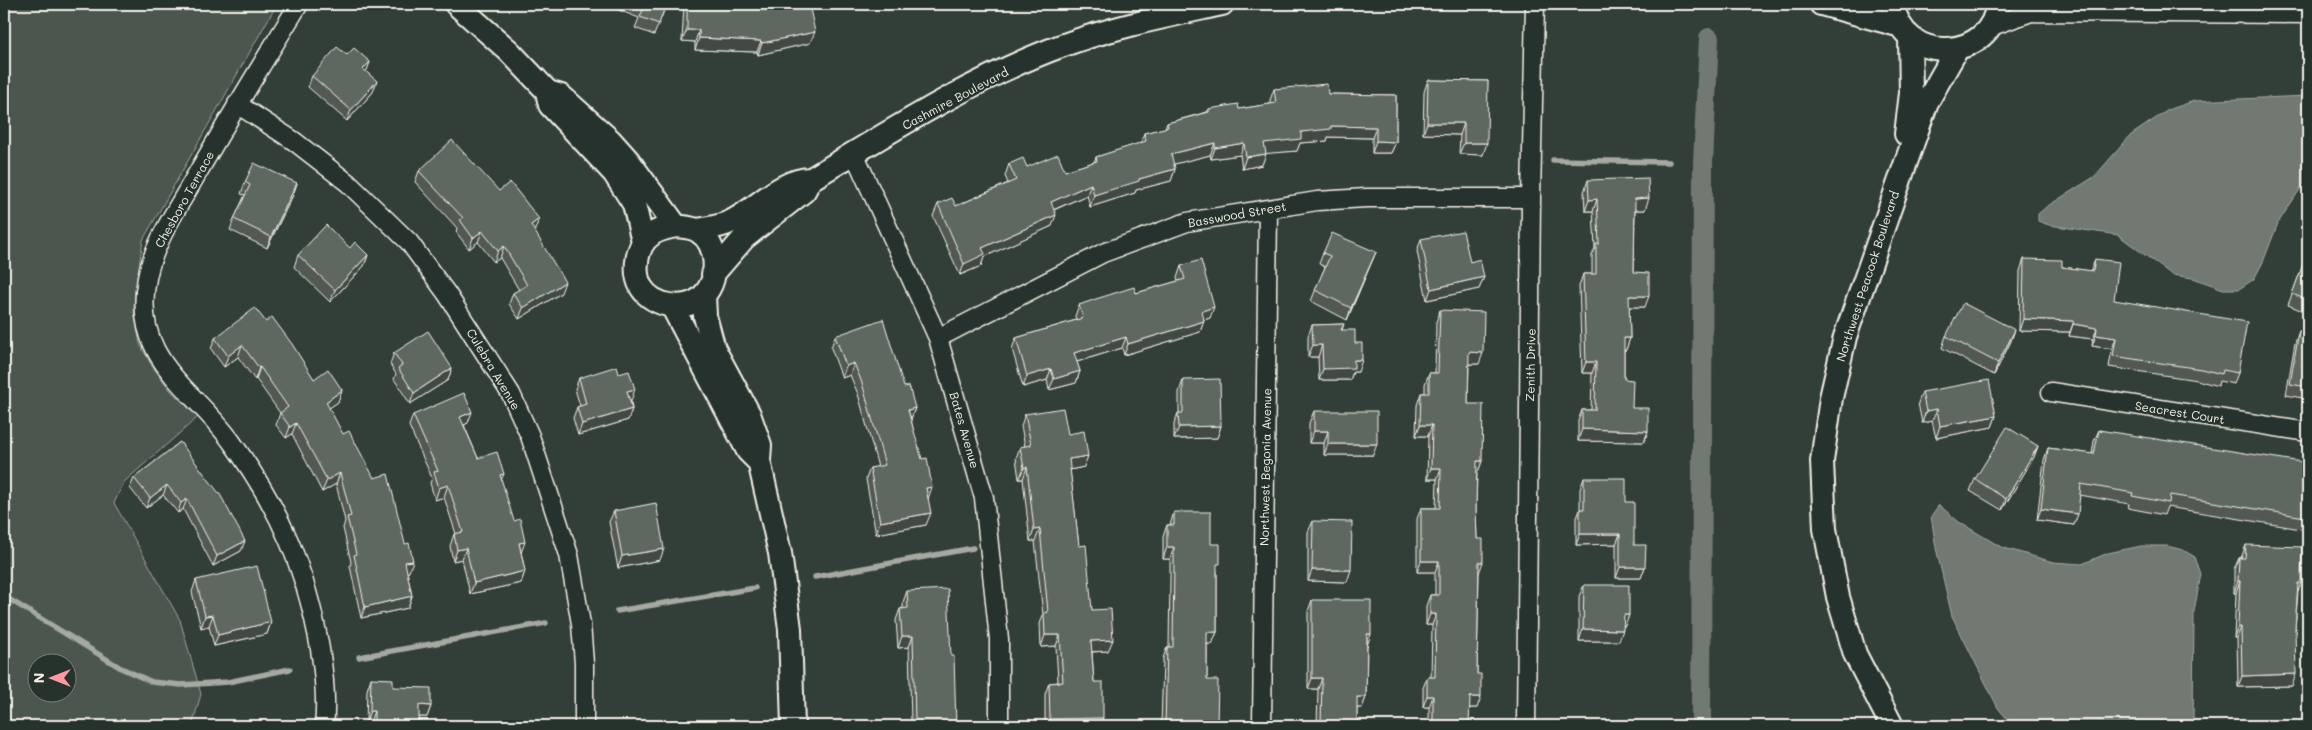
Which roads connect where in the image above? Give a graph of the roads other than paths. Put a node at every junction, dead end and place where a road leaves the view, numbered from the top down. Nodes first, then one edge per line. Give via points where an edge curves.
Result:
1 (299, 4) edge
2 (456, 4) edge
3 (1222, 4) edge
4 (1535, 4) edge
5 (1821, 4) edge
6 (1893, 4) edge
7 (1997, 4) edge
8 (2179, 8) edge
9 (2308, 14) edge
10 (1989, 26) junction
11 (1905, 32) junction
12 (1957, 49) junction
13 (548, 92) junction
14 (237, 104) junction
15 (854, 153) junction
16 (1901, 172) junction
17 (811, 179) junction
18 (1531, 198) junction
19 (1268, 208) junction
20 (686, 228) junction
21 (643, 242) junction
22 (713, 274) junction
23 (704, 295) junction
24 (672, 306) junction
25 (938, 338) junction
26 (2051, 392) dead end
27 (2308, 432) edge
28 (758, 461) junction
29 (324, 726) edge
30 (584, 726) edge
31 (793, 726) edge
32 (1000, 726) edge
33 (1262, 726) edge
34 (1526, 726) edge
35 (1892, 726) edge

1 - 14 street, Chesboro Terrace
2 - 13 street via 509,51
3 - 15 street, Cashmire Boulevard via 1141,22 1061,46 988,77
4 - 18 street, Zenith Drive
5 - 11 street
6 - 11 street, Northwest Peacock Boulevard
7 - 10 street
8 - 9 street
8 - 10 street via 2031,12
10 - 12 street via 1975,40
11 - 12 street via 1923,45
11 - 16 street, Northwest Peacock Boulevard via 1911,93
12 - 16 street, Northwest Peacock Boulevard via 1927,102
13 - 20 street via 560,96 611,141
13 - 21 street via 550,106 600,157 624,187 634,204
14 - 29 street, Chesboro Terrace via 154,251 147,280 145,311 161,361 231,440 272,504 294,549 318,636 324,677
14 - 30 street, Culebra Avenue via 294,141 348,183 409,242 447,294 511,394 530,436 569,555 582,634
15 - 17 street, Cashmire Boulevard
15 - 25 street, Bates Avenue
16 - 35 street, Northwest Peacock Boulevard via 1845,336 1831,398 1822,461 1825,529 1838,597 1855,654
17 - 20 street, Cashmire Boulevard via 798,179 717,227
17 - 22 street, Cashmire Boulevard via 804,191 744,238
18 - 19 street, Basswood Street via 1366,198
18 - 34 street, Zenith Drive
19 - 25 street, Basswood Street via 1187,222 1103,253
19 - 33 street, Northwest Begonia Avenue
20 - 21 street via 656,232
20 - 22 street via 706,238 712,248 715,260
21 - 24 street via 637,266 638,281 652,299
22 - 23 street
23 - 24 street via 696,301
23 - 28 street via 708,333 749,414 760,445
24 - 28 street via 748,451
25 - 32 street, Bates Avenue via 984,498 998,639
26 - 27 street, Seacrest Court
28 - 31 street via 780,552 790,629

